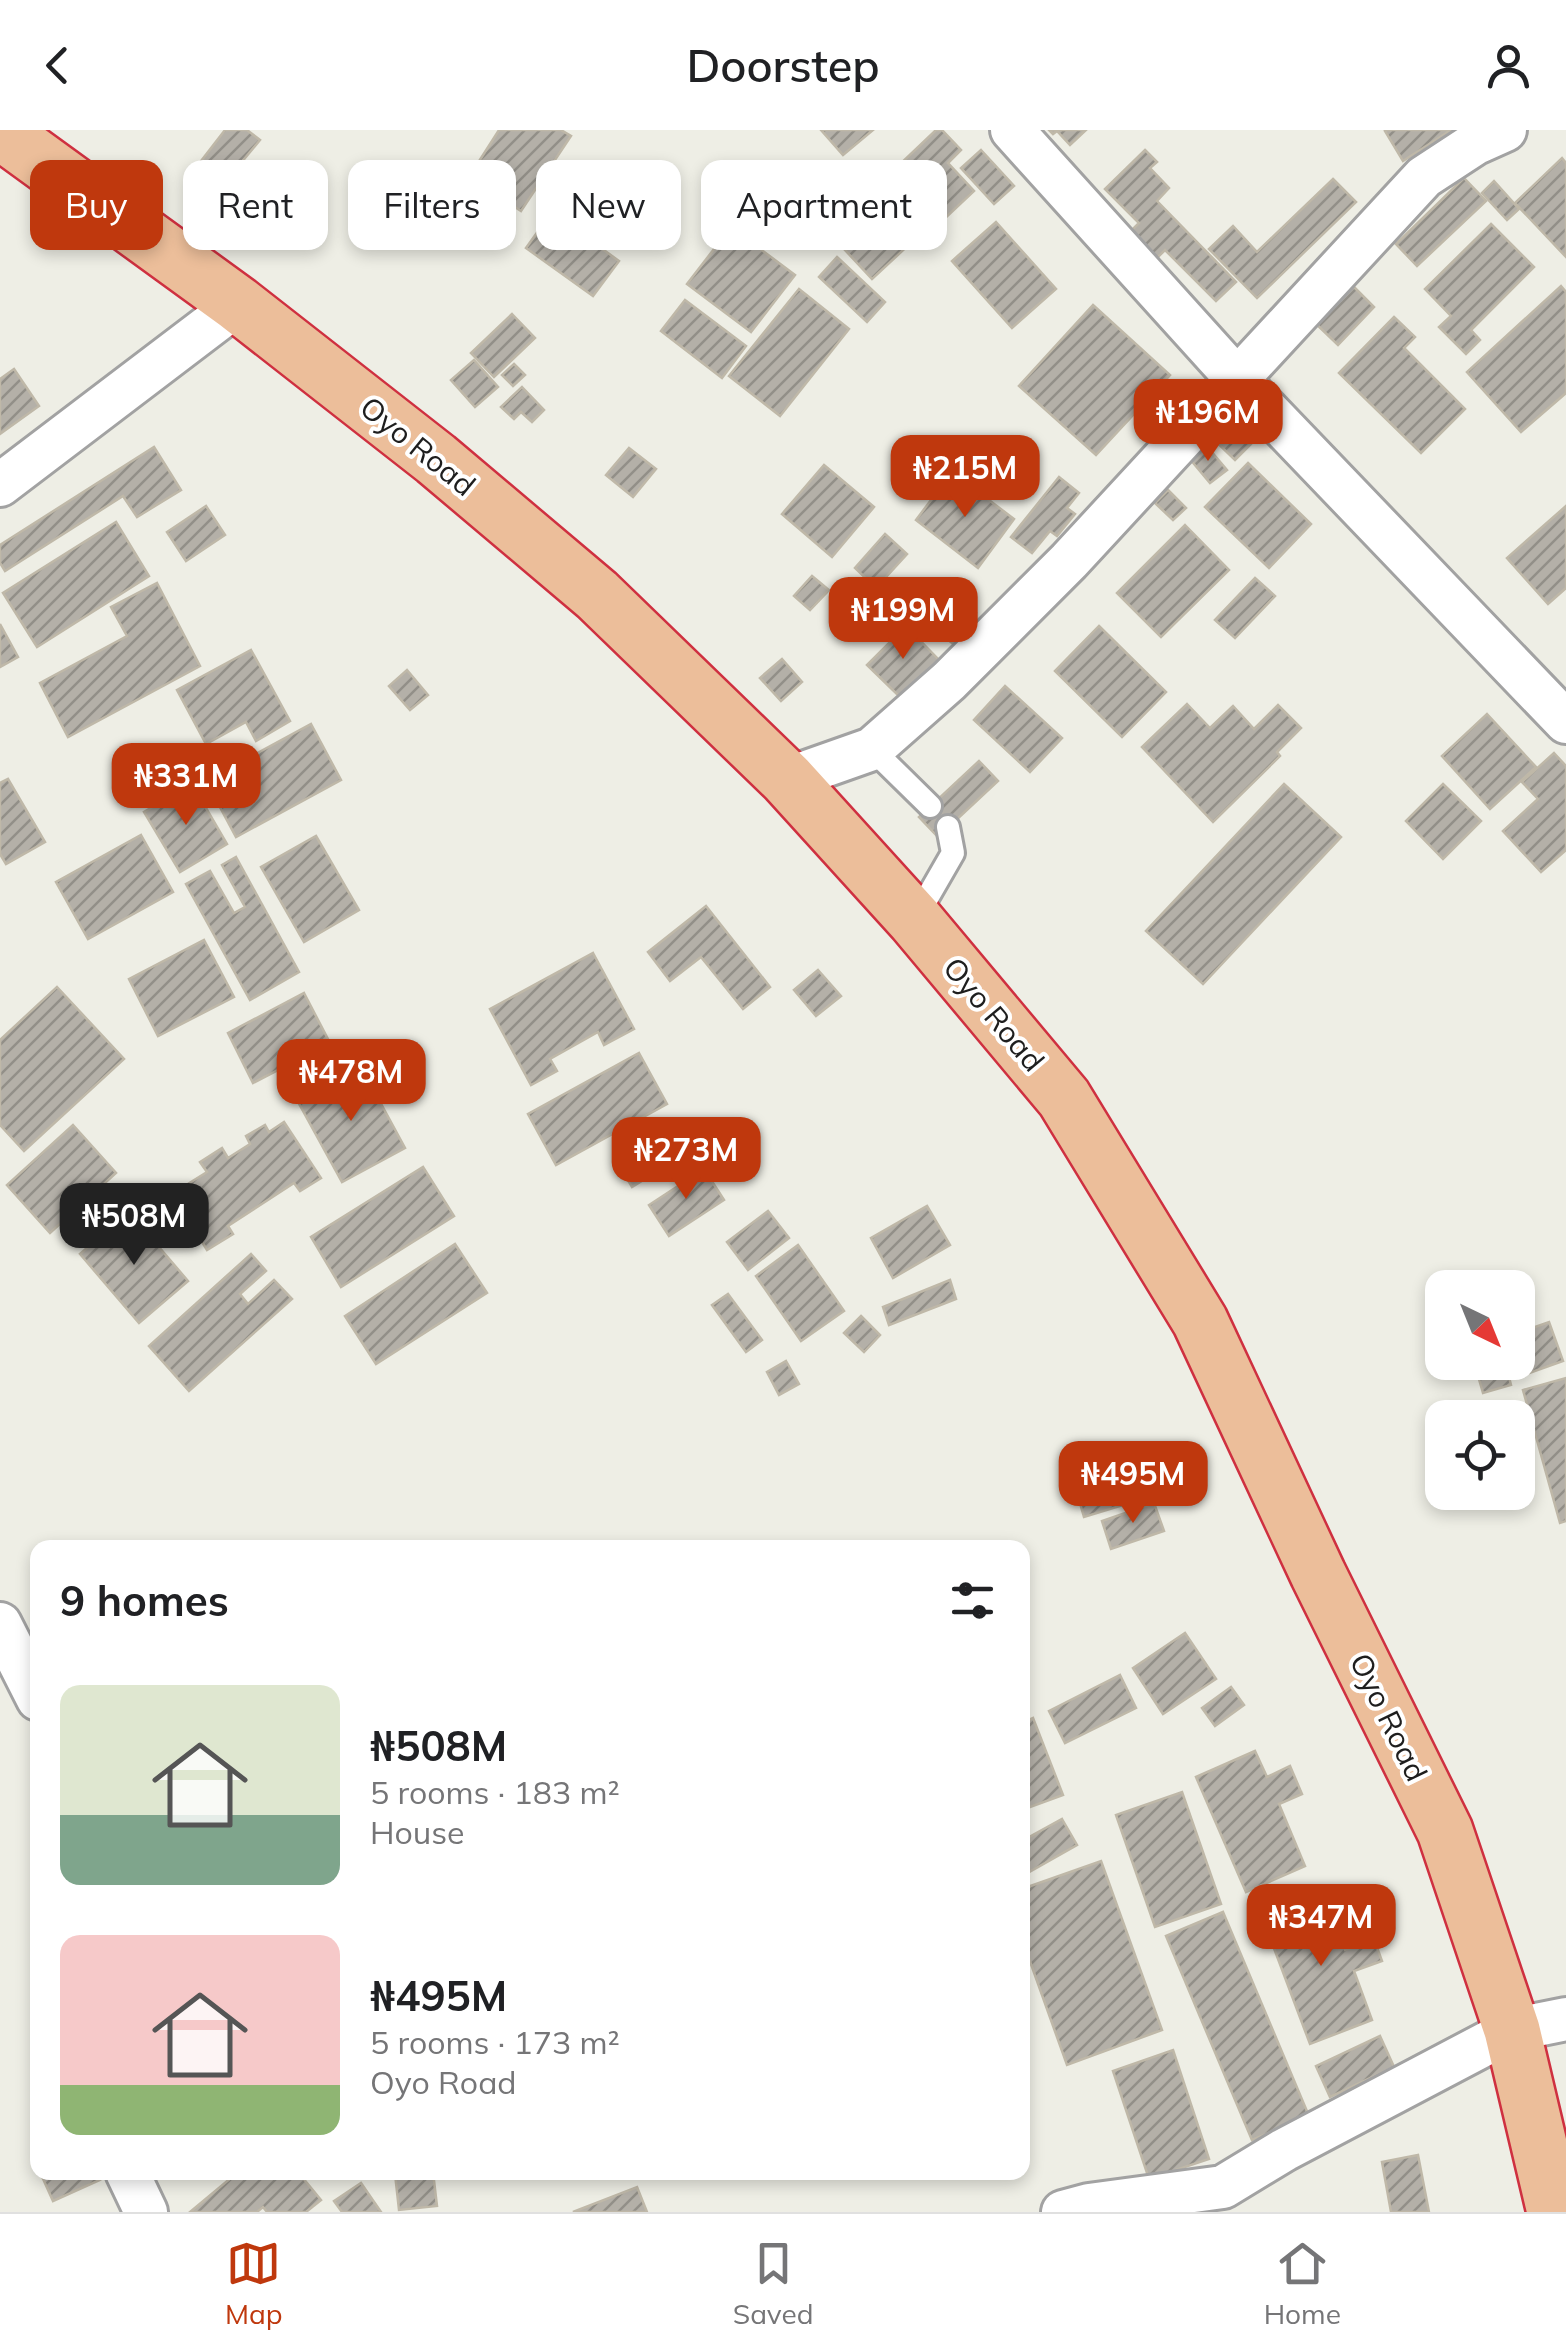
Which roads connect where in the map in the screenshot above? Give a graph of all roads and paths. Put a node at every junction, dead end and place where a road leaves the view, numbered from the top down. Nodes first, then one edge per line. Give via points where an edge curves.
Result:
1 (1012, 130) edge
2 (1505, 130) edge
3 (0, 132) edge
4 (238, 304) junction
5 (1237, 379) junction
6 (0, 485) edge
7 (1566, 722) edge
8 (872, 750) junction
9 (787, 779) junction
10 (930, 806) dead end
11 (948, 828) dead end
12 (915, 920) junction
13 (0, 1624) edge
14 (30, 1682) edge
15 (1566, 2019) edge
16 (1512, 2030) junction
17 (131, 2180) edge
18 (146, 2212) edge
19 (1063, 2212) edge
20 (1555, 2212) edge

1 - 5 street
2 - 5 street via 1424,177
3 - 4 highway, Oyo Road
4 - 6 street
4 - 9 highway, Oyo Road via 598,595
5 - 7 street
5 - 8 street via 1069,561
8 - 9 street
8 - 10 lane
9 - 12 highway, Oyo Road
11 - 12 lane via 953,852
12 - 16 highway, Oyo Road via 1064,1098 1200,1320 1445,1831
13 - 14 street
15 - 16 street
16 - 19 street via 1223,2187
16 - 20 highway, Oyo Road
17 - 18 street

